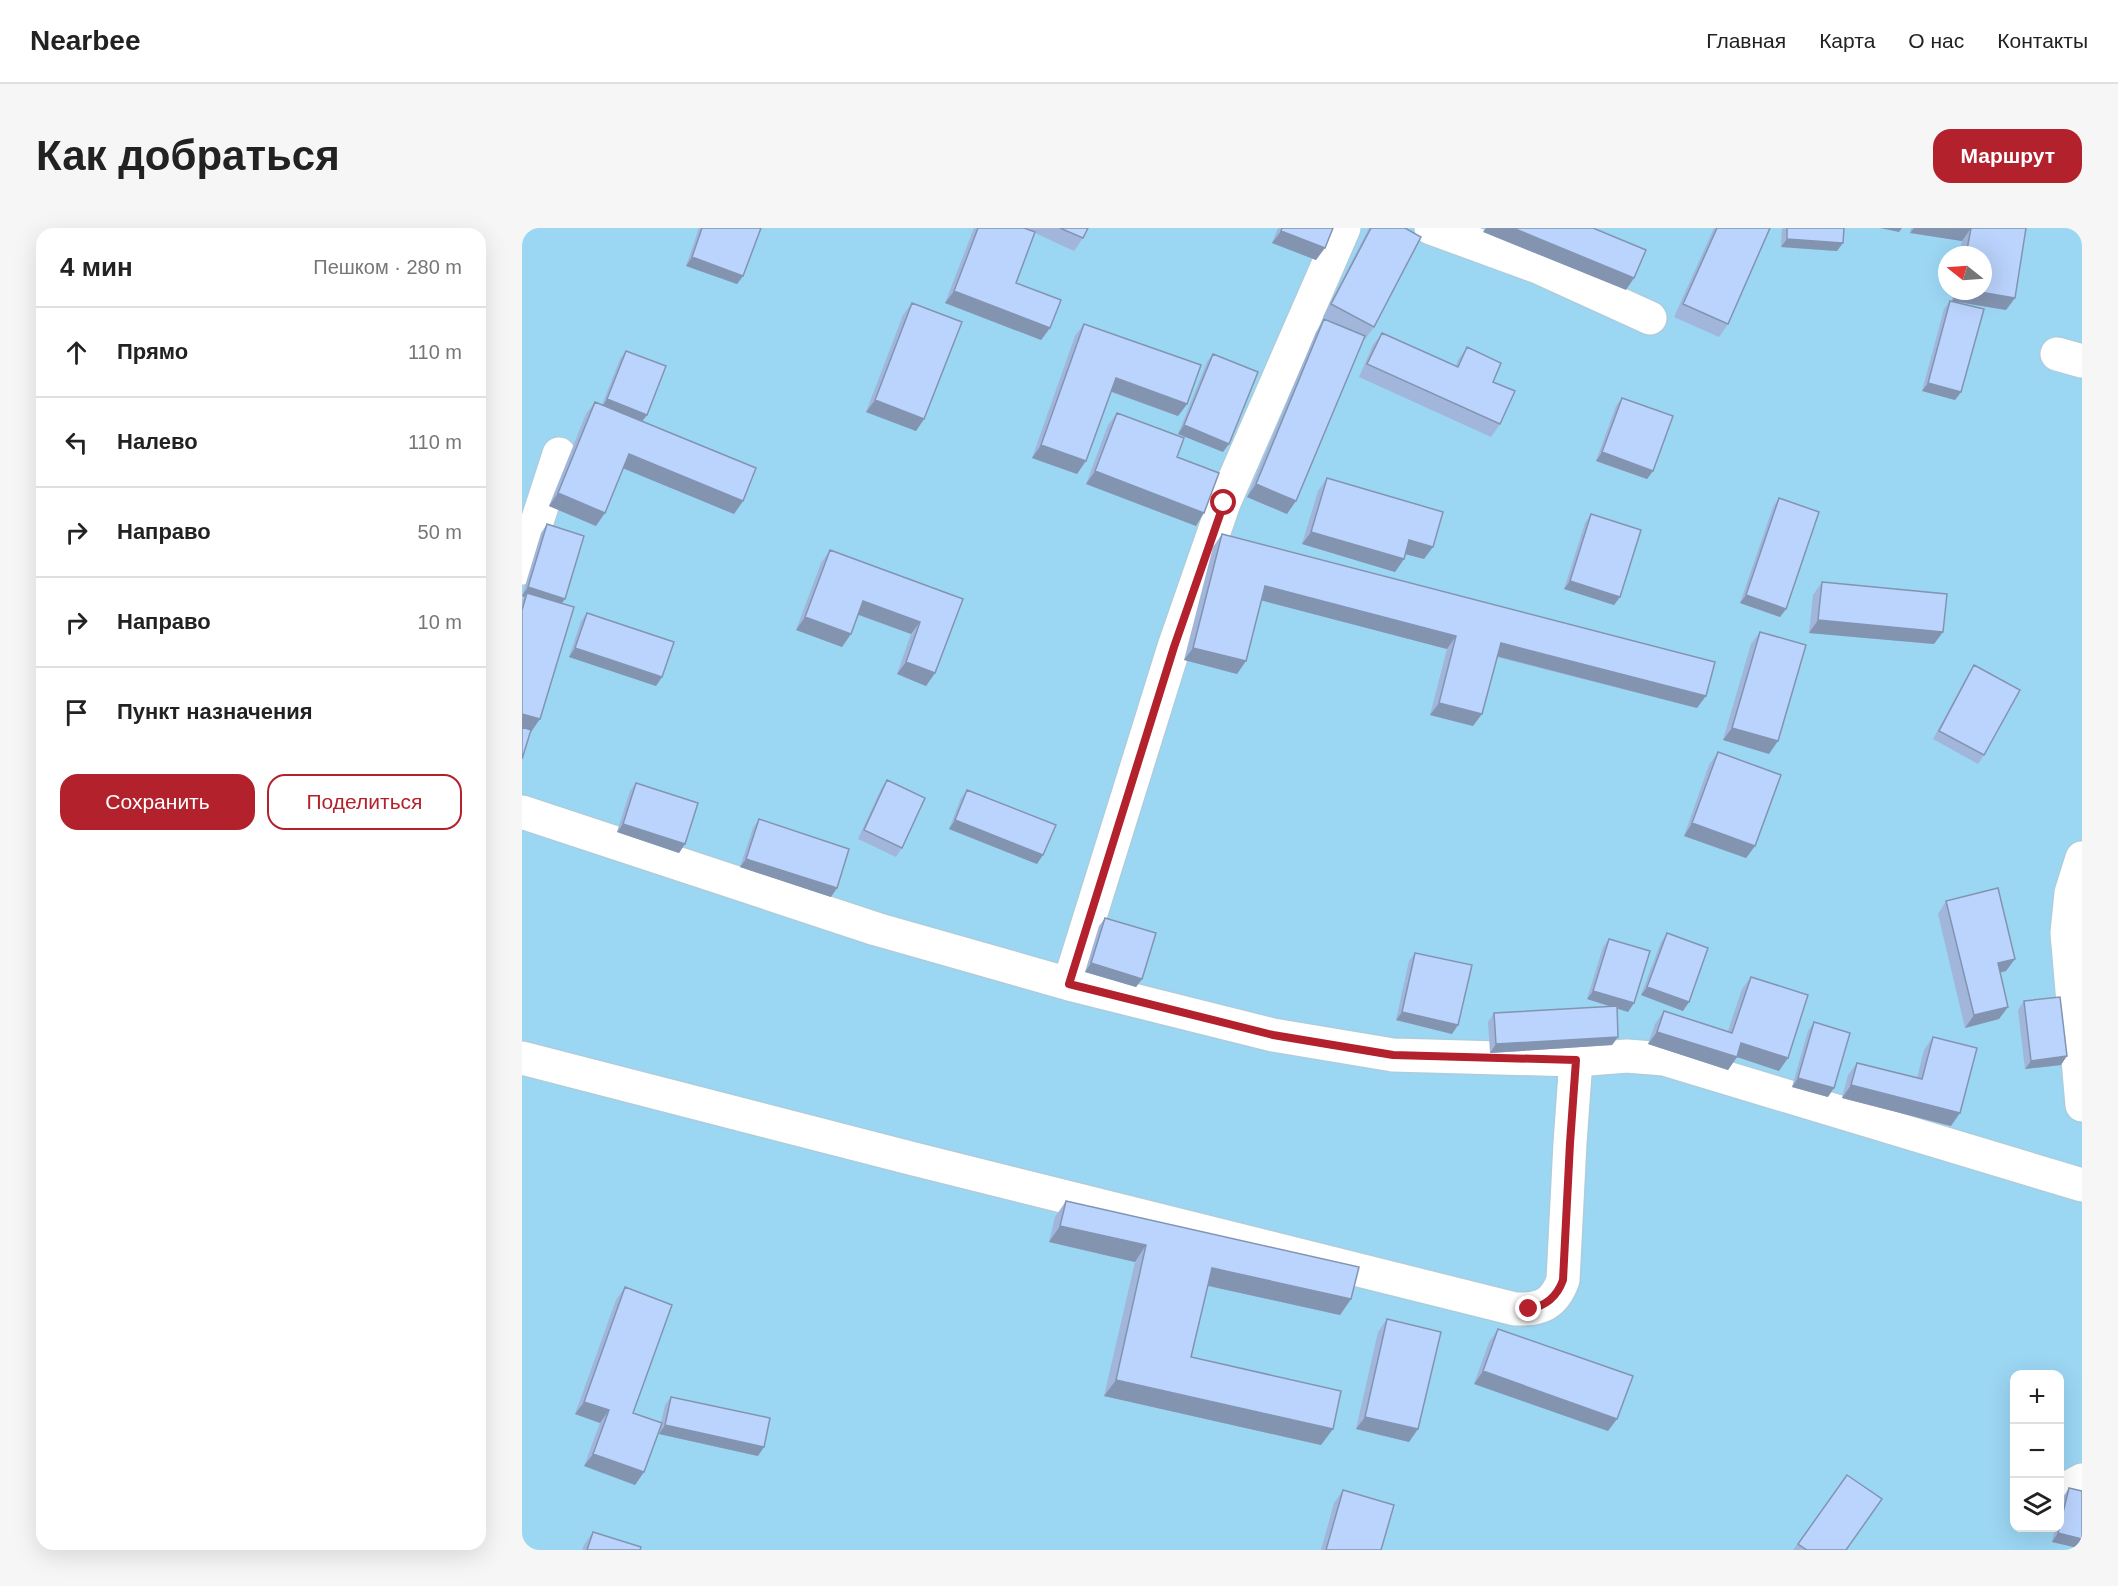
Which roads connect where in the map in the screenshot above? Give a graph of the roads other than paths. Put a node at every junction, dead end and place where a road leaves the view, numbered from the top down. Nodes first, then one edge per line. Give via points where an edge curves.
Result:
1 (1344, 228) edge
2 (1431, 228) edge
3 (1650, 318) dead end
4 (559, 454) dead end
5 (522, 568) edge
6 (522, 812) edge
7 (2082, 858) edge
8 (1069, 984) junction
9 (522, 1058) edge
10 (1576, 1060) junction
11 (2082, 1105) edge
12 (2082, 1185) edge
13 (2082, 1479) edge
14 (2064, 1490) edge

1 - 8 lane via 1224,503 1170,658
2 - 3 lane via 1538,267
4 - 5 lane
6 - 8 lane via 876,929
7 - 11 lane via 2071,893 2067,933
8 - 10 lane via 1273,1035 1393,1055
9 - 10 lane via 925,1162 1529,1309 1552,1299 1563,1280
10 - 12 lane via 1627,1056 1678,1063
13 - 14 lane

